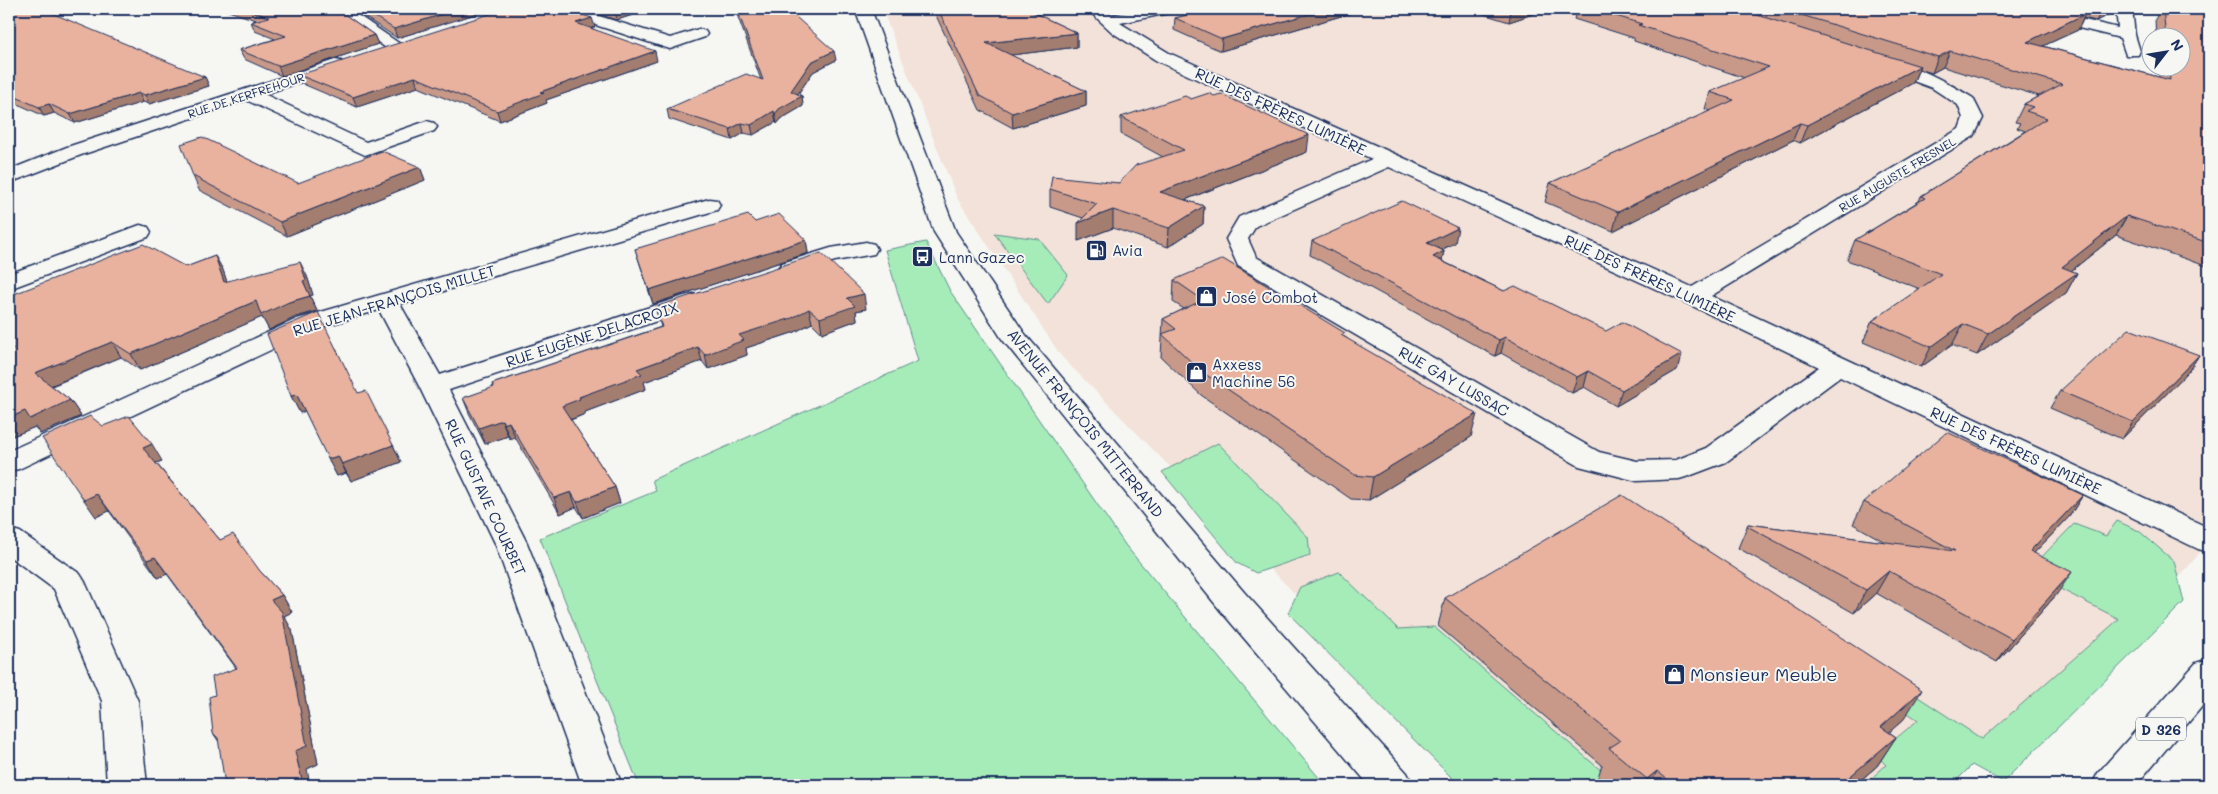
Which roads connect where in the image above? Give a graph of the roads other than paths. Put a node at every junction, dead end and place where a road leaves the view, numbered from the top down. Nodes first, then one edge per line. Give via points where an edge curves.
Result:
1 (338, 9) edge
2 (560, 9) edge
3 (863, 9) edge
4 (1168, 9) edge
5 (2020, 9) edge
6 (2124, 9) edge
7 (1101, 15) edge
8 (699, 34) dead end
9 (2127, 35) junction
10 (413, 40) edge
11 (395, 46) junction
12 (376, 52) edge
13 (2133, 54) dead end
14 (1864, 58) edge
15 (349, 61) edge
16 (248, 94) junction
17 (426, 127) dead end
18 (1388, 160) junction
19 (9, 177) edge
20 (709, 205) dead end
21 (140, 232) dead end
22 (866, 249) dead end
23 (765, 277) edge
24 (9, 282) edge
25 (717, 292) edge
26 (1693, 298) junction
27 (386, 300) junction
28 (1838, 366) junction
29 (433, 386) junction
30 (9, 462) edge
31 (9, 540) edge
32 (2209, 541) edge
33 (2209, 673) edge
34 (127, 785) edge
35 (602, 785) edge
36 (1393, 785) edge
37 (2112, 785) edge

1 - 11 street
2 - 8 street via 670,44
3 - 36 street, AVENUE FRANÇOIS MITTERRAND via 945,232 1015,339 1232,601
4 - 7 street
5 - 9 street
6 - 9 street
7 - 18 street, RUE DES FRÈRES LUMIÈRE via 1133,40 1163,56
9 - 13 street
10 - 11 street
11 - 12 street
14 - 26 street, RUE AUGUSTE FRESNEL via 1938,84 1966,102 1973,118 1967,132
15 - 16 street, RUE DE KERFREHOUR
16 - 17 street via 365,149
16 - 19 street, RUE DE KERFREHOUR via 74,151
18 - 26 street, RUE DES FRÈRES LUMIÈRE
18 - 28 street, RUE GAY LUSSAC via 1247,222 1237,239 1246,261 1589,459 1637,471 1680,469 1716,455
20 - 27 street, RUE JEAN-FRANÇOIS MILLET
21 - 24 street
22 - 23 street via 831,255
25 - 29 street, RUE EUGÈNE DELACROIX
26 - 28 street, RUE DES FRÈRES LUMIÈRE
27 - 29 street, RUE GUSTAVE COURBET
27 - 30 street, RUE JEAN-FRANÇOIS MILLET via 306,324
28 - 32 street, RUE DES FRÈRES LUMIÈRE
29 - 35 street, RUE GUSTAVE COURBET via 511,543
31 - 34 street via 68,582 120,701
33 - 37 street, D 326

